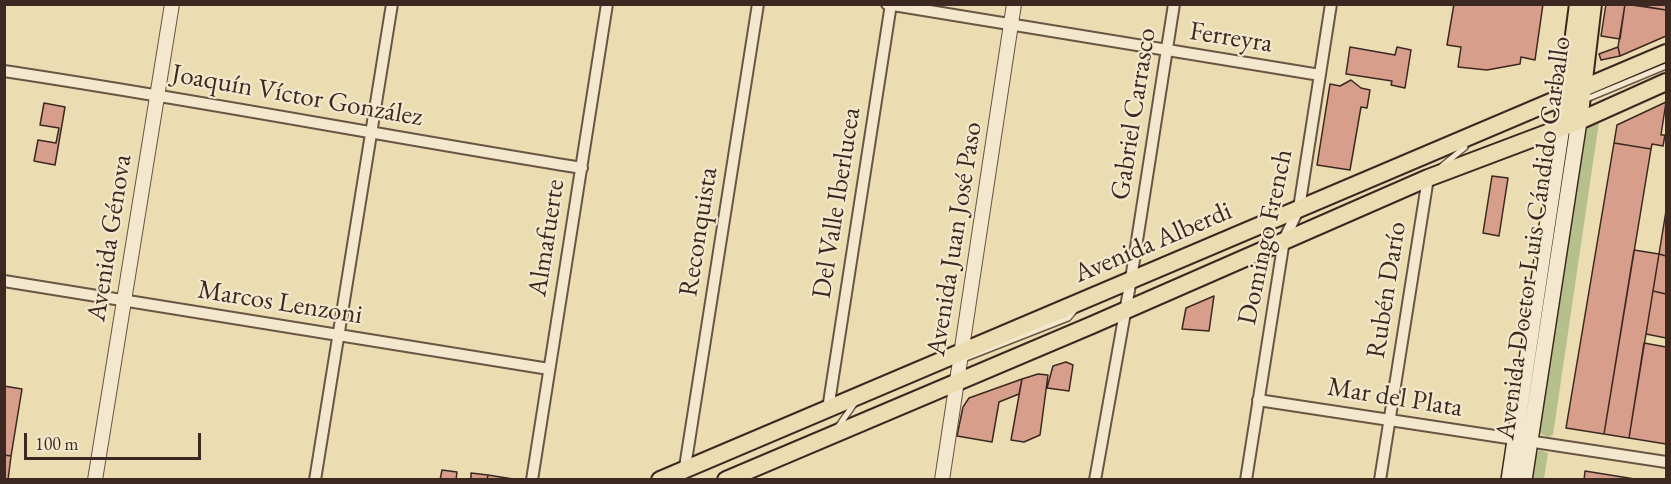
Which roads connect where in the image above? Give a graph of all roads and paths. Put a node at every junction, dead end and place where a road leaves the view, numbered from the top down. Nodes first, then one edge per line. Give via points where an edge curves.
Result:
1 (172, 4) edge
2 (392, 4) edge
3 (607, 4) edge
4 (758, 4) edge
5 (1014, 4) edge
6 (1174, 4) edge
7 (1331, 4) edge
8 (1578, 4) edge
9 (1593, 4) edge
10 (889, 5) edge
11 (1011, 25) junction
12 (1167, 50) junction
13 (1666, 53) edge
14 (1666, 66) edge
15 (4, 71) edge
16 (1320, 75) junction
17 (1666, 82) edge
18 (158, 94) junction
19 (1574, 99) junction
20 (1579, 121) junction
21 (1562, 127) junction
22 (372, 134) junction
23 (1465, 147) junction
24 (1430, 154) junction
25 (582, 168) junction
26 (1428, 178) junction
27 (1299, 208) junction
28 (1284, 240) junction
29 (1131, 279) junction
30 (4, 281) edge
31 (125, 300) junction
32 (1083, 300) junction
33 (1125, 310) junction
34 (1068, 318) junction
35 (1092, 325) junction
36 (337, 336) junction
37 (962, 355) junction
38 (549, 369) junction
39 (958, 380) junction
40 (1258, 400) junction
41 (854, 404) junction
42 (828, 409) junction
43 (1389, 420) junction
44 (833, 433) junction
45 (1523, 439) junction
46 (1666, 462) edge
47 (685, 467) junction
48 (661, 479) edge
49 (95, 480) edge
50 (315, 480) edge
51 (532, 480) edge
52 (726, 480) edge
53 (942, 480) edge
54 (1095, 480) edge
55 (1246, 480) edge
56 (1380, 480) edge
57 (1509, 480) edge
58 (1524, 480) edge

1 - 18 street, Avenida Génova
2 - 22 street
3 - 25 street, Almafuerte
4 - 47 street, Reconquista
5 - 11 street, Avenida Juan José Paso
6 - 12 street, Gabriel Carrasco
7 - 16 street, Domingo French
8 - 19 main road, Avenida Doctor Luis Cándido Carballo
9 - 19 main road, Avenida Doctor Luis Cándido Carballo
10 - 11 street, Ferreyra
10 - 42 street, Del Valle Iberlucea
11 - 12 street, Ferreyra
11 - 37 street, Avenida Juan José Paso
12 - 16 street, Ferreyra
12 - 29 street, Gabriel Carrasco
13 - 19 main road, Avenida Alberdi
14 - 19 lane
15 - 18 street, Joaquín Víctor González
16 - 27 street, Domingo French
17 - 20 main road, Avenida Alberdi
18 - 22 street, Joaquín Víctor González
18 - 31 street, Avenida Génova
19 - 20 main road, Avenida Doctor Luis Cándido Carballo
19 - 21 main road, Avenida Doctor Luis Cándido Carballo
19 - 23 lane
19 - 24 main road, Avenida Alberdi
20 - 21 main road, Avenida Alberdi
20 - 45 main road, Avenida Doctor Luis Cándido Carballo
21 - 26 main road, Avenida Alberdi
21 - 45 main road, Avenida Doctor Luis Cándido Carballo
22 - 25 street, Joaquín Víctor González
22 - 36 street
23 - 24 lane
23 - 26 lane
24 - 27 main road, Avenida Alberdi
25 - 38 street, Almafuerte
26 - 28 main road, Avenida Alberdi
26 - 43 street, Rubén Darío
27 - 28 street, Domingo French
27 - 29 main road, Avenida Alberdi
28 - 33 main road, Avenida Alberdi
28 - 40 street, Domingo French
29 - 32 main road, Avenida Alberdi
29 - 33 street, Gabriel Carrasco
30 - 31 street, Marcos Lenzoni
31 - 36 street, Marcos Lenzoni
31 - 49 street, Avenida Génova
32 - 34 lane
32 - 37 main road, Avenida Alberdi
33 - 35 main road, Avenida Alberdi
33 - 54 street, Gabriel Carrasco
34 - 35 lane
34 - 37 lane
35 - 39 main road, Avenida Alberdi
36 - 38 street, Marcos Lenzoni
36 - 50 street
37 - 39 street, Avenida Juan José Paso
37 - 41 lane
37 - 42 main road, Avenida Alberdi
38 - 51 street, Almafuerte
39 - 44 main road, Avenida Alberdi
39 - 53 street, Avenida Juan José Paso
40 - 43 street, Mar del Plata
40 - 55 street, Domingo French
41 - 42 lane
41 - 44 lane
42 - 47 main road, Avenida Alberdi
43 - 45 street, Mar del Plata
43 - 56 street, Rubén Darío
44 - 52 main road, Avenida Alberdi
45 - 46 street, Mar del Plata
45 - 57 main road, Avenida Doctor Luis Cándido Carballo
45 - 58 main road, Avenida Doctor Luis Cándido Carballo
47 - 48 main road, Avenida Alberdi

